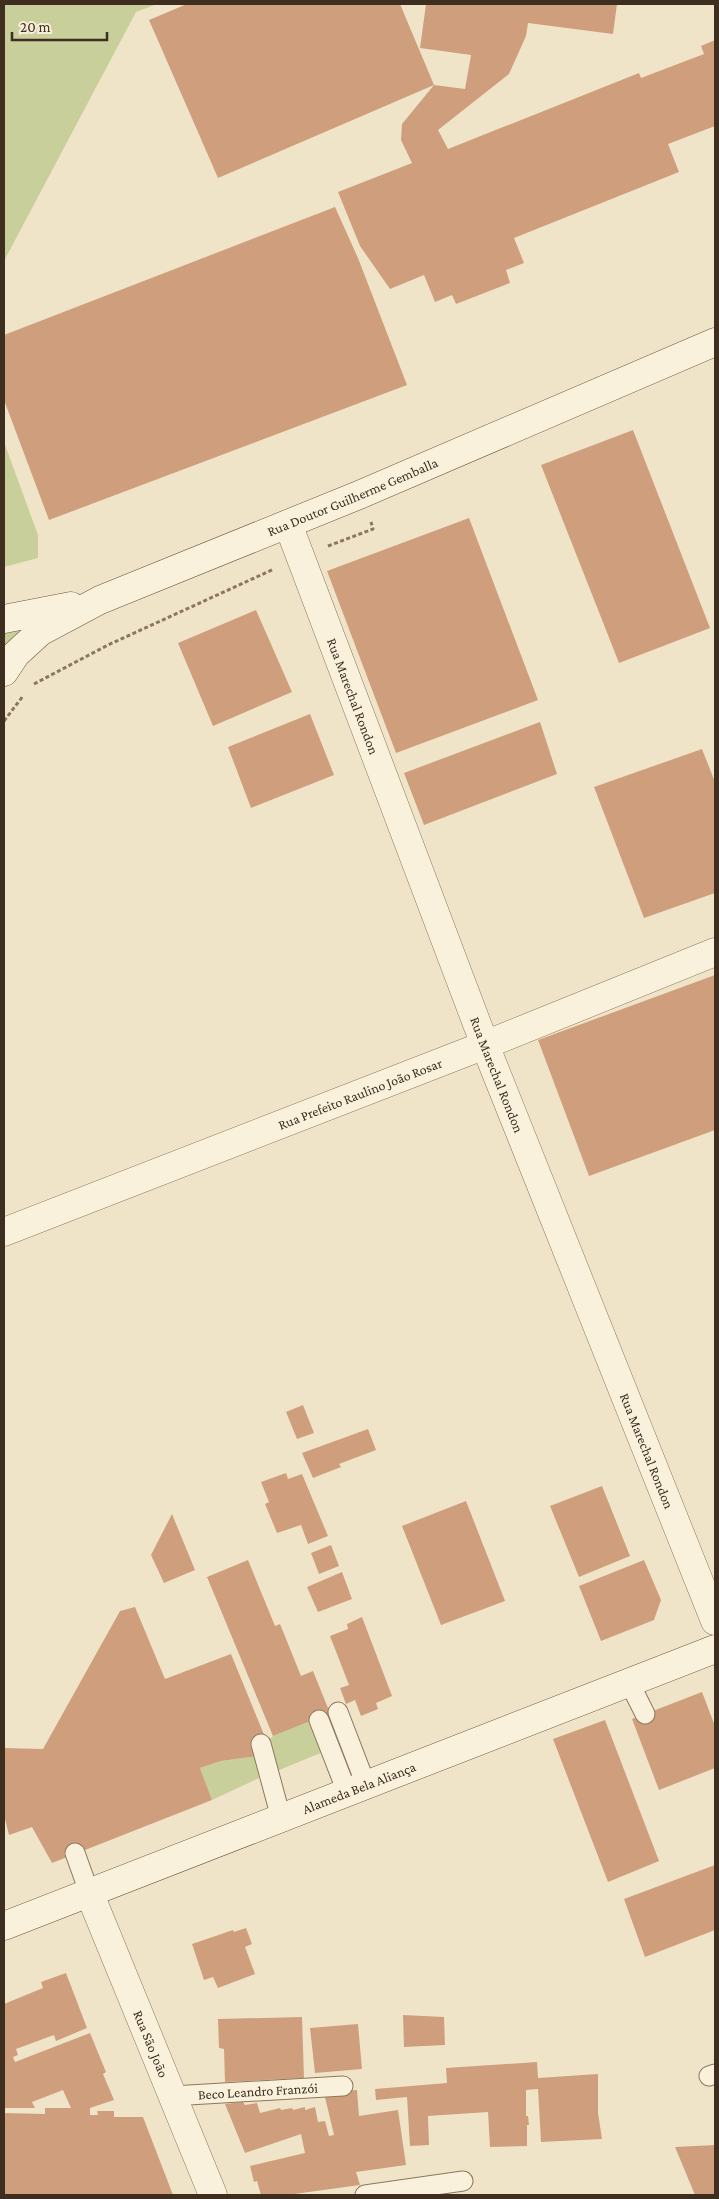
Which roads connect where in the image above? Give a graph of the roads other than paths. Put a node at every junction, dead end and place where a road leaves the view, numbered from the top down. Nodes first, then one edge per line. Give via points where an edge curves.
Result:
1 (715, 342) edge
2 (288, 524) junction
3 (100, 600) junction
4 (4, 619) edge
5 (4, 672) edge
6 (715, 952) edge
7 (485, 1045) junction
8 (4, 1232) edge
9 (715, 1621) edge
10 (715, 1649) edge
11 (629, 1682) junction
12 (338, 1712) dead end
13 (645, 1714) dead end
14 (318, 1720) dead end
15 (262, 1744) dead end
16 (357, 1788) junction
17 (281, 1818) junction
18 (75, 1853) dead end
19 (89, 1892) junction
20 (4, 1926) edge
21 (343, 2086) dead end
22 (172, 2096) junction
23 (463, 2181) dead end
24 (213, 2195) edge
25 (365, 2195) edge

1 - 2 street, Rua Doutor Guilherme Gemballa
2 - 3 street, Rua Doutor Guilherme Gemballa
2 - 7 street, Rua Marechal Rondon
3 - 4 street
3 - 5 street, Rua Doutor Guilherme Gemballa via 40,632 16,654
6 - 7 street, Rua Prefeito Raulino João Rosar
7 - 8 street, Rua Prefeito Raulino João Rosar
7 - 9 street, Rua Marechal Rondon
10 - 11 street, Alameda Bela Aliança
11 - 13 lane
11 - 16 street, Alameda Bela Aliança
12 - 16 lane
14 - 16 lane
15 - 17 lane
16 - 17 street, Alameda Bela Aliança
17 - 19 street, Alameda Bela Aliança
18 - 19 lane
19 - 20 street, Alameda Bela Aliança
19 - 22 street, Rua São João
21 - 22 lane, Beco Leandro Franzói
22 - 24 street, Rua São João
23 - 25 lane

